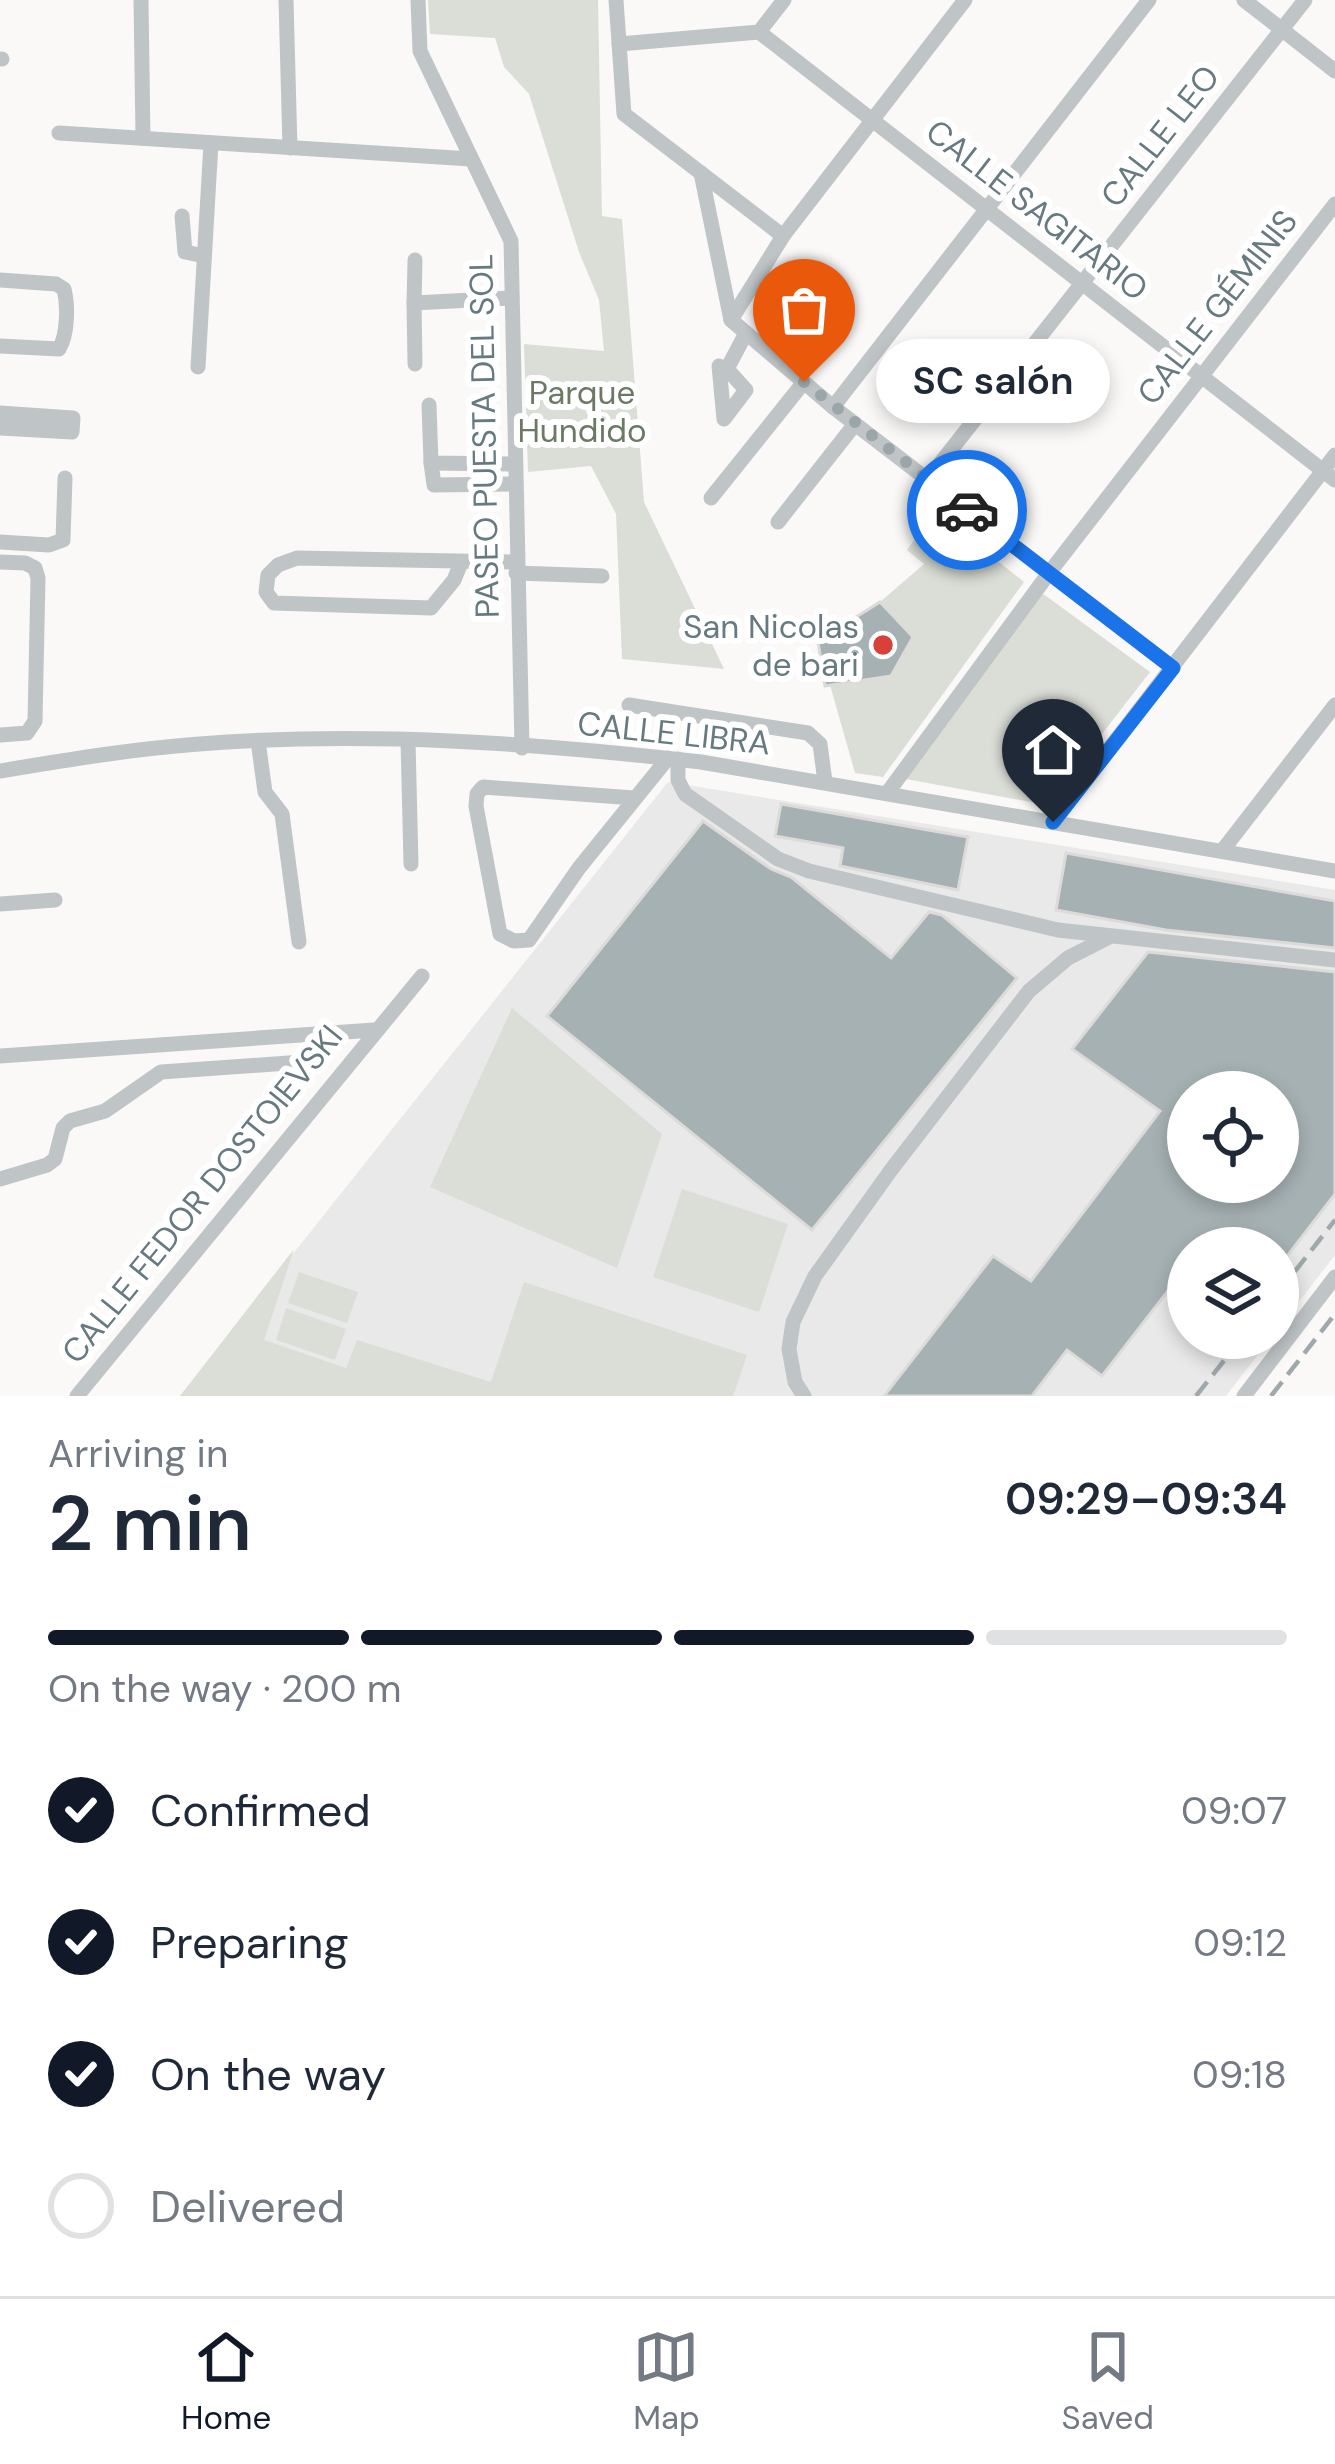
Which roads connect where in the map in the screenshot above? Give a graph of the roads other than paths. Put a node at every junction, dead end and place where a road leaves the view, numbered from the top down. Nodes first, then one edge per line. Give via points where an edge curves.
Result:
1 (141, 0) edge
2 (286, 0) edge
3 (418, 0) edge
4 (616, 0) edge
5 (784, 0) edge
6 (965, 0) edge
7 (1149, 0) edge
8 (1244, 0) edge
9 (1305, 0) edge
10 (1282, 29) junction
11 (759, 32) junction
12 (619, 44) junction
13 (1335, 70) edge
14 (872, 121) junction
15 (59, 133) dead end
16 (142, 139) junction
17 (211, 143) junction
18 (290, 148) junction
19 (472, 159) junction
20 (701, 173) junction
21 (1335, 204) edge
22 (987, 209) junction
23 (182, 216) dead end
24 (783, 236) junction
25 (204, 256) junction
26 (415, 260) dead end
27 (0, 280) edge
28 (1082, 284) junction
29 (512, 298) junction
30 (415, 303) junction
31 (731, 320) junction
32 (746, 333) junction
33 (0, 346) edge
34 (415, 364) dead end
35 (198, 367) dead end
36 (727, 369) dead end
37 (1202, 376) junction
38 (804, 382) junction
39 (429, 405) dead end
40 (833, 407) junction
41 (0, 413) edge
42 (855, 424) junction
43 (0, 428) edge
44 (1335, 455) edge
45 (431, 463) junction
46 (514, 464) junction
47 (1329, 475) edge
48 (65, 478) dead end
49 (928, 479) junction
50 (515, 484) junction
51 (711, 498) dead end
52 (778, 522) dead end
53 (0, 542) edge
54 (0, 562) edge
55 (461, 563) junction
56 (516, 568) junction
57 (1049, 573) junction
58 (602, 576) dead end
59 (1173, 668) junction
60 (629, 704) dead end
61 (1335, 705) edge
62 (0, 735) edge
63 (408, 740) junction
64 (258, 741) junction
65 (522, 748) junction
66 (673, 759) junction
67 (0, 771) edge
68 (825, 782) junction
69 (888, 792) junction
70 (634, 798) junction
71 (1053, 822) junction
72 (1222, 851) junction
73 (411, 863) dead end
74 (1335, 871) edge
75 (55, 900) dead end
76 (0, 904) edge
77 (1111, 936) junction
78 (299, 942) dead end
79 (1335, 960) edge
80 (422, 976) dead end
81 (374, 1030) junction
82 (323, 1034) junction
83 (0, 1056) edge
84 (0, 1179) edge
85 (1335, 1276) edge
86 (76, 1396) edge
87 (804, 1396) edge
88 (1244, 1396) edge

1 - 16 street
2 - 18 street
3 - 19 street, PASEO PUESTA DEL SOL via 420,51
4 - 12 street
5 - 11 street
6 - 14 street
7 - 22 street
8 - 10 street
9 - 10 street, CALLE LEO
10 - 13 street
10 - 28 street, CALLE LEO
11 - 12 street
11 - 14 street, CALLE SAGITARIO
12 - 20 street via 624,114
14 - 22 street, CALLE SAGITARIO
14 - 24 street
15 - 16 street
16 - 17 street
17 - 18 street
17 - 25 street
18 - 19 street
19 - 29 street, PASEO PUESTA DEL SOL via 511,241
20 - 24 street
20 - 31 street
21 - 37 street, CALLE GÉMINIS
22 - 28 street, CALLE SAGITARIO
22 - 40 street
23 - 25 street via 184,252
24 - 31 street
25 - 35 street
26 - 30 street
27 - 33 street via 56,284 66,297 59,349
28 - 37 street, CALLE SAGITARIO
28 - 49 street, CALLE LEO
29 - 30 street
29 - 46 street, PASEO PUESTA DEL SOL
30 - 34 street
31 - 32 street
32 - 36 street
32 - 38 street
37 - 47 street, CALLE SAGITARIO
37 - 57 street, CALLE GÉMINIS
38 - 40 street
38 - 51 street
39 - 45 street
40 - 42 street
41 - 43 street via 73,418 72,432
42 - 49 street
42 - 52 street
44 - 47 street
45 - 46 street
45 - 50 street via 434,485
46 - 50 street, PASEO PUESTA DEL SOL
47 - 59 street
48 - 53 street via 63,540
49 - 57 street
50 - 56 street, PASEO PUESTA DEL SOL
54 - 62 street via 25,563 38,578 34,721 27,733
55 - 55 street via 431,608 274,603 266,592 268,574 297,558
55 - 56 street
56 - 58 street
56 - 65 street, PASEO PUESTA DEL SOL
57 - 59 street
57 - 69 street, CALLE GÉMINIS
59 - 71 street
60 - 68 street via 808,734 820,744
61 - 72 street
63 - 64 street, CALLE LIBRA
63 - 65 street, CALLE LIBRA
63 - 73 street
64 - 67 street, CALLE LIBRA
64 - 78 street via 265,792 282,814
65 - 66 street, CALLE LIBRA
66 - 68 street, CALLE LIBRA
66 - 70 street
66 - 77 street via 685,794 778,859 1058,930
68 - 69 street, CALLE LIBRA
69 - 71 street, CALLE LIBRA
70 - 70 street via 529,940 500,934 476,806 483,787
71 - 72 street, CALLE LIBRA
72 - 74 street, CALLE LIBRA
75 - 76 street
77 - 79 street
77 - 87 street via 1029,991 815,1276 789,1349
80 - 81 street, CALLE FEDOR DOSTOIEVSKI
81 - 82 street, CALLE FEDOR DOSTOIEVSKI
81 - 86 street, CALLE FEDOR DOSTOIEVSKI
82 - 83 street, CALLE FEDOR DOSTOIEVSKI
82 - 84 street via 302,1061 161,1072 105,1111 70,1121 47,1166
85 - 88 street

